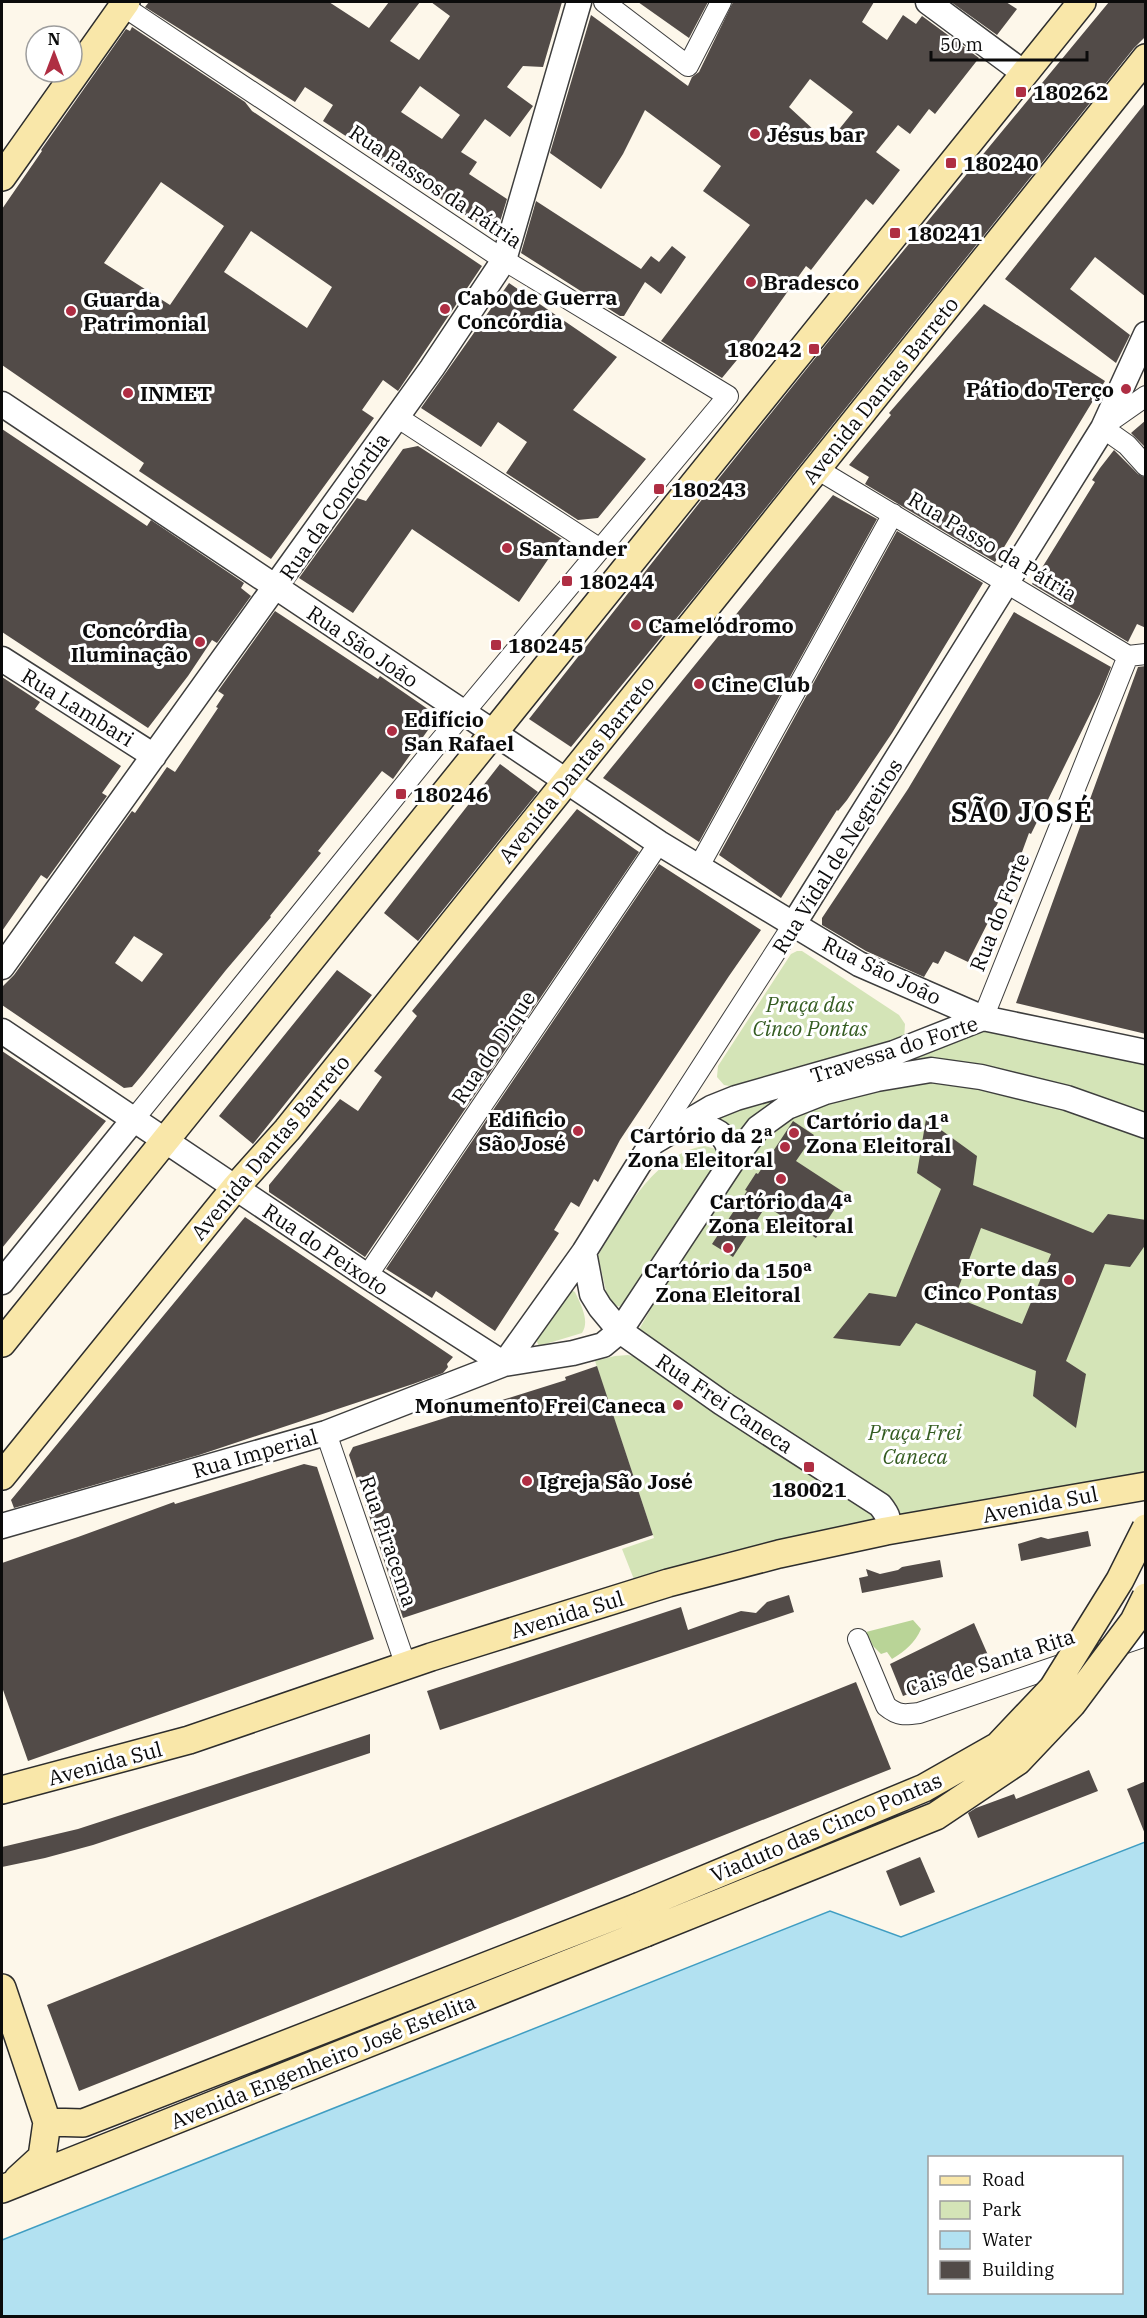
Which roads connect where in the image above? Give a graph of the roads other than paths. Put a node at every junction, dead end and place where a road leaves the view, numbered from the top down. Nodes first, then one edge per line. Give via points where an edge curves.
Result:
1 (579, 2) edge
2 (604, 2) edge
3 (721, 2) edge
4 (928, 2) edge
5 (1082, 2) edge
6 (125, 4) edge
7 (1146, 58) edge
8 (1024, 73) junction
9 (2, 177) edge
10 (504, 260) junction
11 (1146, 334) edge
12 (1146, 396) edge
13 (2, 404) edge
14 (397, 417) junction
15 (1104, 426) junction
16 (1146, 466) edge
17 (818, 469) junction
18 (893, 513) junction
19 (600, 549) junction
20 (1008, 583) junction
21 (276, 587) junction
22 (1137, 655) edge
23 (2, 659) edge
24 (463, 713) junction
25 (493, 733) junction
26 (154, 756) junction
27 (567, 781) junction
28 (659, 843) junction
29 (698, 868) junction
30 (794, 926) junction
31 (2, 967) edge
32 (983, 1018) junction
33 (2, 1030) edge
34 (1146, 1052) edge
35 (134, 1119) junction
36 (1146, 1126) edge
37 (674, 1130) junction
38 (165, 1140) junction
39 (652, 1143) junction
40 (731, 1163) junction
41 (235, 1188) junction
42 (584, 1252) junction
43 (367, 1276) junction
44 (2, 1282) edge
45 (620, 1331) junction
46 (2, 1343) edge
47 (504, 1364) junction
48 (326, 1432) junction
49 (2, 1476) edge
50 (1146, 1486) edge
51 (880, 1505) junction
52 (2, 1526) edge
53 (920, 1526) junction
54 (1146, 1528) edge
55 (886, 1531) junction
56 (1146, 1597) edge
57 (1146, 1636) edge
58 (858, 1639) dead end
59 (406, 1666) junction
60 (3, 1785) edge
61 (638, 1907) joint
62 (645, 1933) joint
63 (2, 1988) edge
64 (47, 2122) junction
65 (7, 2187) edge

1 - 10 street, Rua da Concórdia
2 - 3 street via 688,66
4 - 8 street
5 - 8 main road
6 - 9 main road
6 - 10 street, Rua Passos da Pátria
7 - 17 main road, Avenida Dantas Barreto
8 - 25 main road
10 - 14 street, Rua da Concórdia
10 - 19 street, Rua Passos da Pátria via 728,396
11 - 15 street, Rua Vidal de Negreiros
12 - 15 street
13 - 21 street, Rua São João
14 - 19 street
14 - 21 street, Rua da Concórdia
15 - 16 street
15 - 20 street, Rua Vidal de Negreiros
17 - 18 street, Rua Passo da Pátria
17 - 27 main road, Avenida Dantas Barreto
18 - 20 street, Rua Passo da Pátria
18 - 29 street
19 - 24 street
20 - 22 street, Rua Passo da Pátria
20 - 30 street, Rua Vidal de Negreiros
21 - 24 street, Rua São João
21 - 26 street, Rua da Concórdia
22 - 32 street, Rua do Forte
23 - 26 street, Rua Lambari
24 - 25 street, Rua São João
24 - 35 street
25 - 27 street, Rua São João
25 - 38 main road
26 - 31 street, Rua da Concórdia
27 - 28 street, Rua São João
27 - 41 main road, Avenida Dantas Barreto via 287,1130
28 - 29 street, Rua São João
28 - 43 street, Rua do Dique
29 - 30 street, Rua São João
30 - 32 street, Rua São João via 859,964
30 - 39 street, Rua Vidal de Negreiros
32 - 34 street, Travessa do Forte
32 - 37 street, Travessa do Forte via 894,1053 736,1098
33 - 35 street, Rua do Peixoto
35 - 38 street, Rua do Peixoto
35 - 44 street
36 - 40 street via 981,1077 931,1070 825,1092 787,1107 758,1128
37 - 39 street, Travessa do Forte
37 - 40 street via 693,1126 720,1132 731,1151
38 - 41 street, Rua do Peixoto
38 - 46 main road
39 - 42 street, Rua Vidal de Negreiros
40 - 45 street
41 - 43 street, Rua do Peixoto
41 - 49 main road, Avenida Dantas Barreto
42 - 45 street, Rua Frei Caneca via 592,1294
42 - 47 street, Rua Vidal de Negreiros
43 - 47 street, Rua do Peixoto
45 - 47 street via 603,1345
45 - 51 street, Rua Frei Caneca
47 - 48 street, Rua Imperial
48 - 52 street, Rua Imperial
48 - 59 street, Rua Piracema
50 - 53 main road, Avenida Sul
51 - 53 street, Rua Frei Caneca
51 - 55 street via 888,1515
53 - 55 main road, Avenida Sul
54 - 61 main road, Viaduto das Cinco Pontas, bridge via 1120,1580 1053,1688 998,1746 924,1788
55 - 59 main road, Avenida Sul via 668,1583
56 - 62 main road, Viaduto das Cinco Pontas, bridge via 1134,1621 1072,1704 1009,1768 936,1816
57 - 58 street, Cais de Santa Rita via 904,1716 886,1706
59 - 60 main road, Avenida Sul via 189,1740
61 - 64 main road, Avenida Engenheiro José Estelita via 83,2123
62 - 65 main road, Avenida Engenheiro José Estelita
63 - 64 main road
64 - 65 main road via 42,2157

